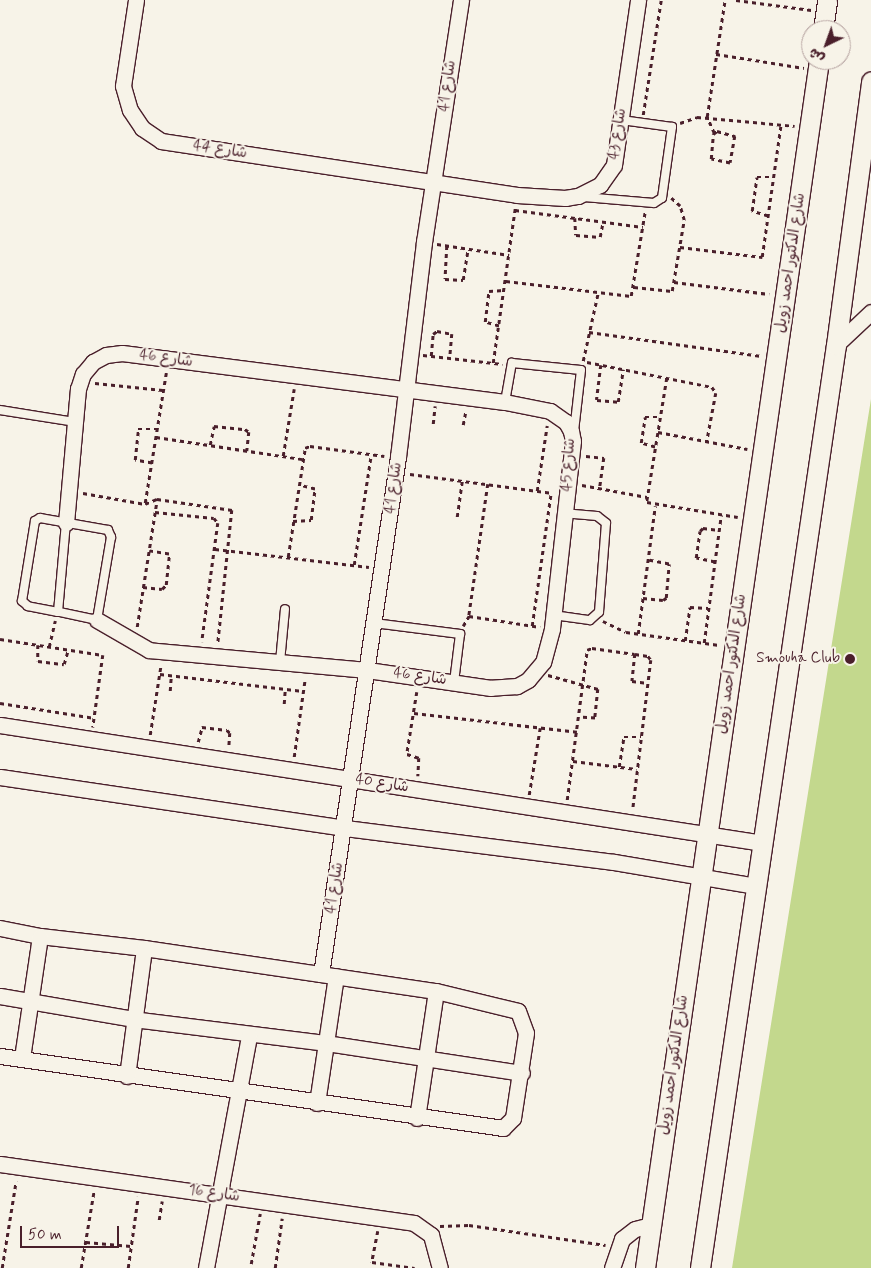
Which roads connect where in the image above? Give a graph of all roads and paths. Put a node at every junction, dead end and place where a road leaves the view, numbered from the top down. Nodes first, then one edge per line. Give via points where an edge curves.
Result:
1 (136, 0) edge
2 (460, 0) edge
3 (638, 0) edge
4 (661, 0) edge
5 (725, 0) edge
6 (736, 0) edge
7 (825, 14) edge
8 (716, 54) junction
9 (801, 63) edge
10 (817, 70) edge
11 (871, 81) edge
12 (706, 117) junction
13 (620, 120) junction
14 (642, 123) junction
15 (781, 124) junction
16 (672, 127) junction
17 (810, 128) junction
18 (714, 133) junction
19 (774, 177) junction
20 (434, 182) junction
21 (517, 195) junction
22 (663, 195) junction
23 (578, 196) junction
24 (646, 202) junction
25 (515, 210) junction
26 (768, 216) junction
27 (576, 218) junction
28 (603, 222) junction
29 (643, 227) junction
30 (424, 242) junction
31 (447, 246) junction
32 (680, 248) junction
33 (468, 249) junction
34 (509, 255) junction
35 (506, 281) junction
36 (674, 282) junction
37 (634, 287) junction
38 (504, 290) junction
39 (598, 293) junction
40 (786, 296) junction
41 (871, 312) edge
42 (499, 326) junction
43 (589, 332) junction
44 (836, 345) junction
45 (409, 353) junction
46 (431, 356) junction
47 (450, 358) junction
48 (168, 359) junction
49 (777, 359) junction
50 (583, 361) junction
51 (493, 363) junction
52 (601, 364) junction
53 (510, 365) junction
54 (623, 369) junction
55 (581, 370) junction
56 (296, 376) junction
57 (667, 378) junction
58 (81, 382) junction
59 (163, 390) junction
60 (405, 391) junction
61 (436, 395) junction
62 (505, 402) junction
63 (0, 410) edge
64 (550, 411) junction
65 (660, 417) junction
66 (76, 422) junction
67 (433, 424) dead end
68 (157, 429) junction
69 (658, 432) junction
70 (156, 437) junction
71 (573, 440) junction
72 (707, 441) junction
73 (210, 445) junction
74 (655, 447) junction
75 (247, 451) junction
76 (763, 452) junction
77 (371, 455) junction
78 (283, 456) junction
79 (302, 459) junction
80 (152, 463) junction
81 (397, 465) junction
82 (585, 466) dead end
83 (583, 476) dead end
84 (462, 480) junction
85 (298, 484) junction
86 (488, 484) junction
87 (573, 488) junction
88 (600, 488) junction
89 (69, 491) junction
90 (537, 491) junction
91 (551, 492) junction
92 (647, 497) junction
93 (157, 499) junction
94 (145, 504) junction
95 (655, 506) junction
96 (155, 512) junction
97 (565, 513) junction
98 (721, 515) junction
99 (457, 517) dead end
100 (753, 520) junction
101 (293, 521) junction
102 (66, 523) junction
103 (719, 530) junction
104 (214, 549) junction
105 (230, 550) junction
106 (148, 551) junction
107 (288, 557) junction
108 (648, 560) junction
109 (715, 562) junction
110 (354, 565) junction
111 (382, 568) junction
112 (143, 587) junction
113 (642, 598) junction
114 (708, 608) junction
115 (285, 609) dead end
116 (58, 612) junction
117 (597, 617) junction
118 (97, 620) junction
119 (552, 622) junction
120 (374, 623) junction
121 (532, 626) junction
122 (638, 634) junction
123 (0, 639) edge
124 (685, 641) junction
125 (704, 643) junction
126 (134, 644) junction
127 (38, 645) junction
128 (49, 646) junction
129 (735, 648) junction
130 (68, 650) junction
131 (162, 652) junction
132 (635, 654) junction
133 (200, 655) junction
134 (216, 656) junction
135 (280, 662) junction
136 (306, 665) junction
137 (367, 670) junction
138 (537, 672) junction
139 (160, 674) junction
140 (171, 675) junction
141 (419, 678) junction
142 (454, 682) junction
143 (649, 683) junction
144 (582, 686) junction
145 (286, 688) junction
146 (303, 690) junction
147 (170, 691) dead end
148 (0, 703) edge
149 (284, 704) dead end
150 (414, 713) junction
151 (579, 717) junction
152 (95, 718) junction
153 (0, 725) edge
154 (540, 728) junction
155 (577, 732) junction
156 (641, 737) junction
157 (90, 738) junction
158 (149, 747) junction
159 (198, 754) junction
160 (228, 758) junction
161 (573, 761) junction
162 (619, 767) junction
163 (637, 769) junction
164 (293, 771) junction
165 (0, 777) edge
166 (428, 778) dead end
167 (352, 779) junction
168 (526, 797) junction
169 (566, 811) junction
170 (631, 820) junction
171 (345, 828) junction
172 (707, 835) junction
173 (763, 843) junction
174 (700, 879) junction
175 (756, 886) junction
176 (0, 928) edge
177 (40, 936) junction
178 (144, 948) junction
179 (321, 974) junction
180 (336, 976) junction
181 (436, 991) junction
182 (0, 996) edge
183 (32, 1000) junction
184 (133, 1019) junction
185 (249, 1035) junction
186 (326, 1043) junction
187 (0, 1056) edge
188 (22, 1058) junction
189 (424, 1059) junction
190 (522, 1073) junction
191 (127, 1076) junction
192 (240, 1091) junction
193 (317, 1103) junction
194 (417, 1118) junction
195 (0, 1164) edge
196 (18, 1166) junction
197 (96, 1177) junction
198 (140, 1184) junction
199 (164, 1187) junction
200 (219, 1195) junction
201 (262, 1201) junction
202 (284, 1204) junction
203 (381, 1218) junction
204 (159, 1220) dead end
205 (651, 1225) junction
206 (426, 1230) junction
207 (86, 1242) junction
208 (131, 1246) junction
209 (617, 1246) junction
210 (382, 1263) junction
211 (251, 1264) dead end
212 (2, 1268) edge
213 (82, 1268) edge
214 (128, 1268) edge
215 (206, 1268) edge
216 (275, 1268) edge
217 (382, 1268) edge
218 (415, 1268) edge
219 (440, 1268) edge
220 (612, 1268) edge
221 (645, 1268) edge
222 (700, 1268) edge

1 - 20 street, شارع 44 via 123,86 130,110 142,128 161,141
2 - 20 street, شارع 41
3 - 13 street, شارع 43
4 - 14 path
5 - 8 path
6 - 7 path
8 - 9 path
8 - 12 path
10 - 17 street, شارع الدكتور احمد زويل
11 - 44 street
12 - 15 path
12 - 16 path via 697,117
12 - 18 path
13 - 14 lane
13 - 23 street, شارع 43 via 614,165 600,185
14 - 16 lane
15 - 17 path
15 - 19 path
16 - 22 lane
17 - 40 street, شارع الدكتور احمد زويل
18 - 18 path via 736,136 730,164 711,159
19 - 26 path
19 - 26 path via 757,178 752,212
20 - 21 street, شارع 43
20 - 30 street, شارع 41
21 - 23 street, شارع 43
21 - 25 path
22 - 24 lane via 656,202
22 - 32 path via 675,201 683,213
23 - 24 lane
24 - 29 path
25 - 27 path
25 - 34 path
26 - 32 path via 760,258
27 - 28 path
27 - 28 path via 576,235 600,237
28 - 29 path
29 - 37 path
30 - 31 path
30 - 45 street, شارع 41
31 - 33 path
31 - 33 path via 445,279 463,280
32 - 36 path
33 - 34 path
34 - 35 path
35 - 38 path
35 - 39 path
36 - 37 path via 669,293
36 - 40 path
37 - 39 path via 629,297
38 - 42 path
38 - 42 path via 489,291 485,321
39 - 43 path
40 - 49 street, شارع الدكتور احمد زويل
41 - 44 street
42 - 51 path
43 - 49 path
43 - 50 path
44 - 173 street
45 - 46 path
45 - 60 street, شارع 41
46 - 47 path
46 - 47 path via 433,334 437,331 452,334
47 - 51 path
48 - 56 street, شارع 46
48 - 58 street, شارع 46 via 122,353 106,355 93,362
48 - 59 path
49 - 76 street, شارع الدكتور احمد زويل
50 - 52 path
50 - 55 path
51 - 53 path
52 - 54 path
52 - 54 path via 597,400 617,402
53 - 55 lane
53 - 62 lane
54 - 57 path
55 - 71 lane
56 - 60 street, شارع 46
56 - 78 path
57 - 65 path
57 - 72 path via 715,390
58 - 59 path
58 - 66 street, شارع 46
59 - 68 path
60 - 61 street
60 - 81 street, شارع 41
61 - 62 street
61 - 67 path
62 - 64 street
63 - 66 lane
64 - 71 street, شارع 45 via 566,422
64 - 90 path
65 - 69 path
65 - 74 path via 645,416 641,443
66 - 89 street, شارع 46
68 - 70 path
68 - 80 path via 138,430 134,460
69 - 72 path
69 - 74 path
70 - 73 path
70 - 80 path
71 - 87 street, شارع 45
72 - 76 path
73 - 75 path
73 - 75 path via 214,426 245,429 249,432
74 - 92 path
75 - 78 path
76 - 100 street, شارع الدكتور احمد زويل
77 - 79 path via 310,446 305,448
77 - 81 path
77 - 110 path
78 - 79 path
79 - 85 path
80 - 94 path
81 - 84 path
81 - 111 street, شارع 41
82 - 88 path via 587,455 603,457
83 - 87 path
84 - 86 path
84 - 99 path
85 - 101 path
85 - 101 path via 315,488 314,506 310,522
86 - 90 path
86 - 121 path via 468,616
87 - 88 path
87 - 91 path
87 - 97 street, شارع 45
88 - 92 path
89 - 94 path
89 - 102 street, شارع 46
90 - 91 path
91 - 121 path
92 - 95 path via 648,502
93 - 94 path
93 - 96 path
93 - 105 path via 231,509 234,514
95 - 98 path
95 - 108 path
96 - 104 path via 214,518 218,525
96 - 106 path
97 - 117 lane via 597,516 607,527
97 - 119 street, شارع 45
98 - 100 path
98 - 103 path
100 - 129 street, شارع الدكتور احمد زويل
101 - 107 path
102 - 116 lane
102 - 116 lane via 40,518 35,521 21,599 26,606
102 - 118 lane via 111,533
103 - 109 path
103 - 109 path via 703,528 700,531 696,558
104 - 105 path
104 - 133 path
105 - 107 path
105 - 134 path
106 - 112 path
106 - 112 path via 169,555 166,586 162,589
107 - 110 path
108 - 113 path
108 - 113 path via 670,564 666,598
109 - 114 path
110 - 111 path
111 - 120 street, شارع 41
112 - 126 path
113 - 122 path
114 - 124 path via 690,608
114 - 125 path
115 - 135 lane
116 - 118 lane
116 - 128 path
117 - 119 lane
117 - 122 path via 612,628
118 - 126 street, شارع 46
119 - 121 path
119 - 138 street, شارع 45 via 543,662
120 - 137 street, شارع 41
120 - 142 lane via 460,634
122 - 124 path
123 - 127 path
124 - 125 path
125 - 129 path
126 - 131 street, شارع 46
127 - 128 path
127 - 130 path via 38,661 64,664
128 - 130 path
129 - 172 street, شارع الدكتور احمد زويل
130 - 152 path via 103,657
131 - 133 street, شارع 46
131 - 139 path
132 - 143 path via 651,658
132 - 143 path via 632,680
132 - 144 path via 589,648
133 - 134 street, شارع 46
134 - 135 street, شارع 46
135 - 136 street, شارع 46
136 - 137 street, شارع 46
136 - 146 path
137 - 141 street, شارع 46
137 - 167 street, شارع 41
138 - 142 street, شارع 46 via 528,680 506,688
138 - 144 path
139 - 140 path
139 - 158 path
140 - 145 path
140 - 147 path
141 - 142 street, شارع 46
141 - 150 path
143 - 156 path
144 - 151 path
144 - 151 path via 599,691 595,718
145 - 146 path
145 - 149 path
146 - 164 path
148 - 152 path
150 - 154 path
150 - 166 path via 407,754 419,758 418,775
151 - 155 path
152 - 157 path
153 - 157 street, شارع 40
154 - 155 path
154 - 168 path
155 - 161 path
156 - 162 path via 624,737
156 - 163 path
157 - 158 street, شارع 40
158 - 159 street, شارع 40
159 - 160 street, شارع 40
159 - 160 path via 201,728 227,730 230,735
160 - 164 street, شارع 40
161 - 162 path
161 - 169 path
162 - 163 path
163 - 170 path
164 - 167 street, شارع 40
165 - 171 street
167 - 168 street, شارع 40
167 - 171 street, شارع 41
168 - 169 street, شارع 40
169 - 170 street, شارع 40
170 - 172 street, شارع 40
171 - 174 street via 614,862
171 - 179 street, شارع 41
172 - 173 street, شارع 40
172 - 174 street, شارع الدكتور احمد زويل
173 - 175 street
174 - 175 street
174 - 205 street, شارع الدكتور احمد زويل
175 - 222 street
176 - 177 street
177 - 178 street
177 - 183 street
178 - 179 street
178 - 184 street
179 - 180 street
180 - 181 street
180 - 186 street
181 - 189 street
181 - 190 street via 518,1011 526,1033
182 - 183 street
183 - 184 street
183 - 188 street
184 - 185 street
184 - 191 street
185 - 186 street
185 - 192 street
186 - 189 street
186 - 193 street
187 - 188 street
188 - 191 street
189 - 190 street
189 - 194 street
190 - 194 street via 513,1118 507,1126 483,1127
191 - 192 street
192 - 193 street
192 - 200 street
193 - 194 street
195 - 196 street, شارع 16
196 - 197 street, شارع 16
196 - 212 path
197 - 198 street, شارع 16
197 - 207 path
198 - 199 street, شارع 16
198 - 208 path
199 - 200 street, شارع 16
199 - 204 path
200 - 201 street, شارع 16
200 - 215 street
201 - 202 street, شارع 16
201 - 211 path
202 - 203 street, شارع 16
202 - 216 path
203 - 206 street, شارع 16 via 414,1224
203 - 210 path via 372,1262
205 - 209 street via 635,1229
205 - 221 street, شارع الدكتور احمد زويل
206 - 209 path via 469,1225
206 - 219 street via 434,1241
207 - 208 path
207 - 213 path
208 - 214 path
209 - 220 street
210 - 217 path
210 - 218 path

